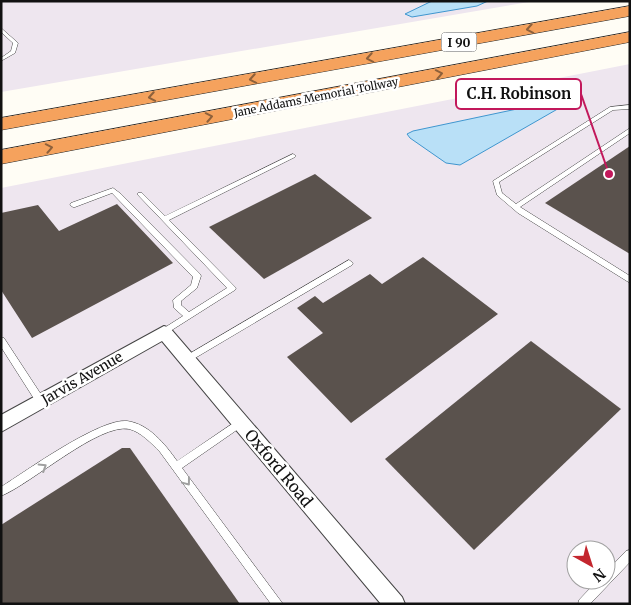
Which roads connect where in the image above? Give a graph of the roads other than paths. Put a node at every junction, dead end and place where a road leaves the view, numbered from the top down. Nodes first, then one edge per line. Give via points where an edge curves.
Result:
1 (630, 9) edge
2 (1, 30) edge
3 (630, 37) edge
4 (1, 60) edge
5 (630, 107) edge
6 (1, 124) edge
7 (630, 130) edge
8 (293, 156) dead end
9 (1, 157) edge
10 (140, 194) dead end
11 (73, 205) dead end
12 (516, 207) junction
13 (165, 219) junction
14 (349, 263) dead end
15 (630, 280) edge
16 (189, 316) junction
17 (164, 332) junction
18 (1, 340) edge
19 (187, 359) junction
20 (41, 402) junction
21 (240, 422) junction
22 (1, 424) edge
23 (176, 467) junction
24 (1, 492) edge
25 (630, 554) edge
26 (616, 569) edge
27 (596, 590) edge
28 (278, 604) edge
29 (395, 604) edge
30 (583, 604) edge

1 -> 6 highway, I 90
2 - 4 lane via 16,44 13,52
9 -> 3 highway, Jane Addams Memorial Tollway / I 90
5 - 12 lane via 612,108 496,181 499,194
7 - 12 lane
8 - 13 lane
10 - 13 lane
11 - 16 lane via 106,191 113,190 119,194 197,276 194,286 177,300 177,306
12 - 15 lane
13 - 16 lane via 232,288
14 - 19 lane
16 - 17 lane
17 - 19 street, Oxford Road
17 - 20 street, Jarvis Avenue
18 - 20 lane
19 - 21 street, Oxford Road
20 - 22 street, Jarvis Avenue
21 - 23 lane
21 - 29 street, Oxford Road
24 -> 23 lane via 96,434 119,425 130,426 148,435
23 -> 28 lane
25 - 26 lane
27 - 30 lane

